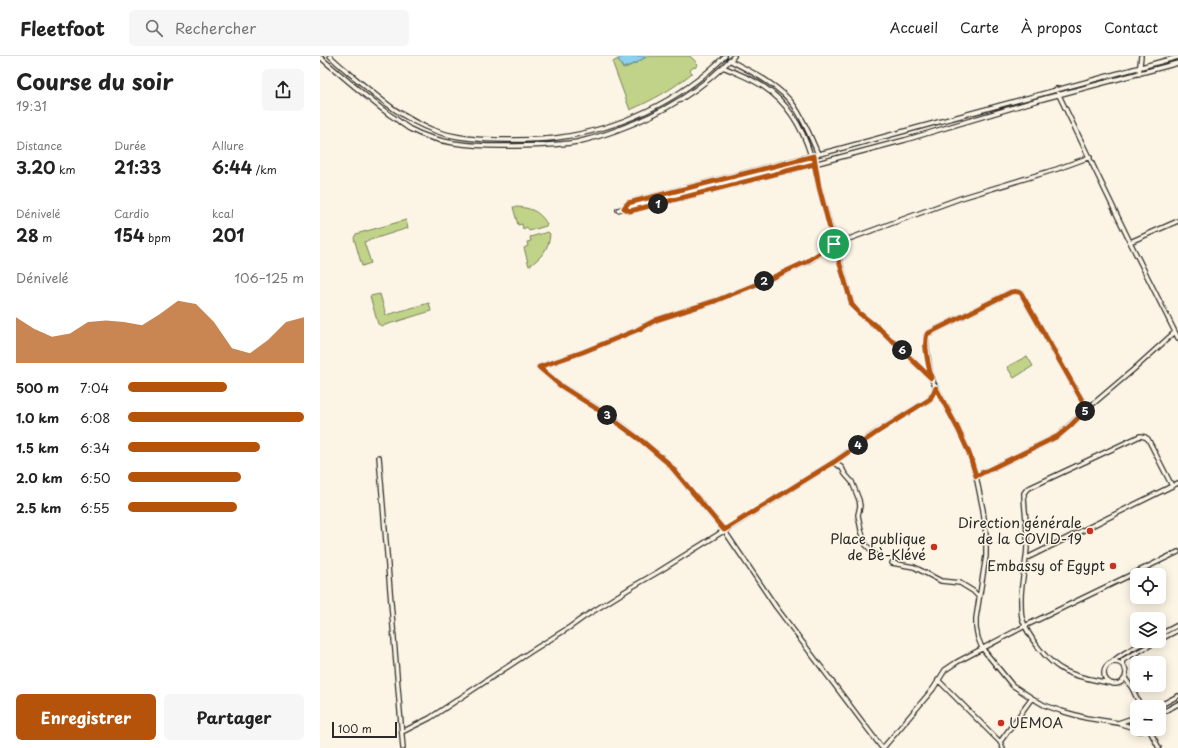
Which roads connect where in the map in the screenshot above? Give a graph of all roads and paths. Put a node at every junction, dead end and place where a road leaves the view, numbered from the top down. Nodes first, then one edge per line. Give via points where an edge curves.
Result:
1 (330, 56) edge
2 (724, 56) edge
3 (734, 56) edge
4 (1140, 56) edge
5 (1178, 57) edge
6 (320, 58) edge
7 (730, 60) junction
8 (1178, 63) edge
9 (722, 67) junction
10 (1139, 67) junction
11 (1139, 74) junction
12 (1056, 89) junction
13 (1059, 95) junction
14 (936, 123) junction
15 (938, 130) junction
16 (818, 154) junction
17 (812, 156) junction
18 (1090, 157) junction
19 (814, 164) junction
20 (624, 208) junction
21 (618, 210) dead end
22 (1178, 221) edge
23 (1130, 242) junction
24 (834, 244) junction
25 (1175, 332) junction
26 (1178, 338) edge
27 (931, 378) junction
28 (936, 388) junction
29 (1087, 409) junction
30 (379, 457) dead end
31 (834, 462) junction
32 (976, 476) junction
33 (1178, 483) edge
34 (1172, 486) junction
35 (724, 530) junction
36 (1178, 552) edge
37 (876, 555) dead end
38 (1026, 558) junction
39 (892, 563) dead end
40 (979, 597) junction
41 (1178, 625) edge
42 (1025, 626) junction
43 (1178, 630) edge
44 (1166, 631) edge
45 (1166, 637) edge
46 (982, 648) junction
47 (1133, 648) edge
48 (1145, 648) edge
49 (1112, 663) junction
50 (1122, 664) junction
51 (1125, 678) junction
52 (938, 680) junction
53 (1110, 683) junction
54 (1178, 696) edge
55 (1032, 698) junction
56 (1138, 700) edge
57 (1166, 702) edge
58 (1178, 704) edge
59 (1166, 710) edge
60 (1130, 719) edge
61 (1118, 723) junction
62 (1130, 727) edge
63 (402, 732) junction
64 (1153, 736) edge
65 (1000, 742) junction
66 (403, 748) edge
67 (882, 748) edge
68 (1003, 748) edge
69 (1159, 748) edge

1 - 2 street via 376,96 434,131 451,136 517,140 572,136 604,128 632,117 679,93 709,71
3 - 7 street
4 - 10 street
5 - 10 street
6 - 9 street via 410,129 438,139 480,146 539,146 578,142 600,136 663,110 700,86
7 - 9 street
7 - 16 street via 780,91 805,123
8 - 11 street
9 - 17 street via 764,87 777,98 798,124
10 - 11 street
10 - 12 street
11 - 13 street
12 - 13 street
12 - 14 street
13 - 15 street
13 - 18 street
14 - 15 street
14 - 16 street
15 - 19 street
16 - 17 street
17 - 19 street
17 - 20 street via 628,203
18 - 23 street
18 - 24 street via 961,198
19 - 20 street via 630,211
19 - 24 street
20 - 21 street
22 - 23 street
23 - 25 street
24 - 27 street via 852,305
24 - 35 street via 806,262 760,283 656,320 583,352 539,367 561,386 642,441 668,463
25 - 26 street
25 - 29 street
27 - 28 street
27 - 29 street via 927,334 1017,291 1021,293
28 - 31 street via 930,399
28 - 32 street via 969,453
29 - 32 street via 1058,436
30 - 63 street
31 - 35 street
31 - 37 street via 852,482 860,500 858,515 861,530 866,545
32 - 40 street via 986,534 986,556
33 - 34 street
34 - 38 street
34 - 38 street via 1148,439 1140,436 1028,489 1024,493 1027,525
35 - 63 street via 584,616 430,718
35 - 67 street via 776,607
36 - 42 street
38 - 42 street via 1020,601
39 - 40 street via 914,567 941,581 960,584
40 - 46 street via 976,628
41 - 44 street
42 - 46 street
42 - 53 street via 1047,658 1057,666 1078,676
43 - 45 street
46 - 52 street via 945,670
46 - 55 street via 1012,685
47 - 49 street
48 - 50 street via 1123,660
49 - 50 street
49 - 53 street via 1106,666 1104,672
50 - 51 street via 1126,672
51 - 53 street via 1118,684
51 - 56 street
52 - 65 street
52 - 67 street
54 - 57 street
55 - 61 street via 1086,718
55 - 65 street
58 - 59 street
60 - 61 street
61 - 62 street
63 - 66 street
64 - 69 street
65 - 68 street

